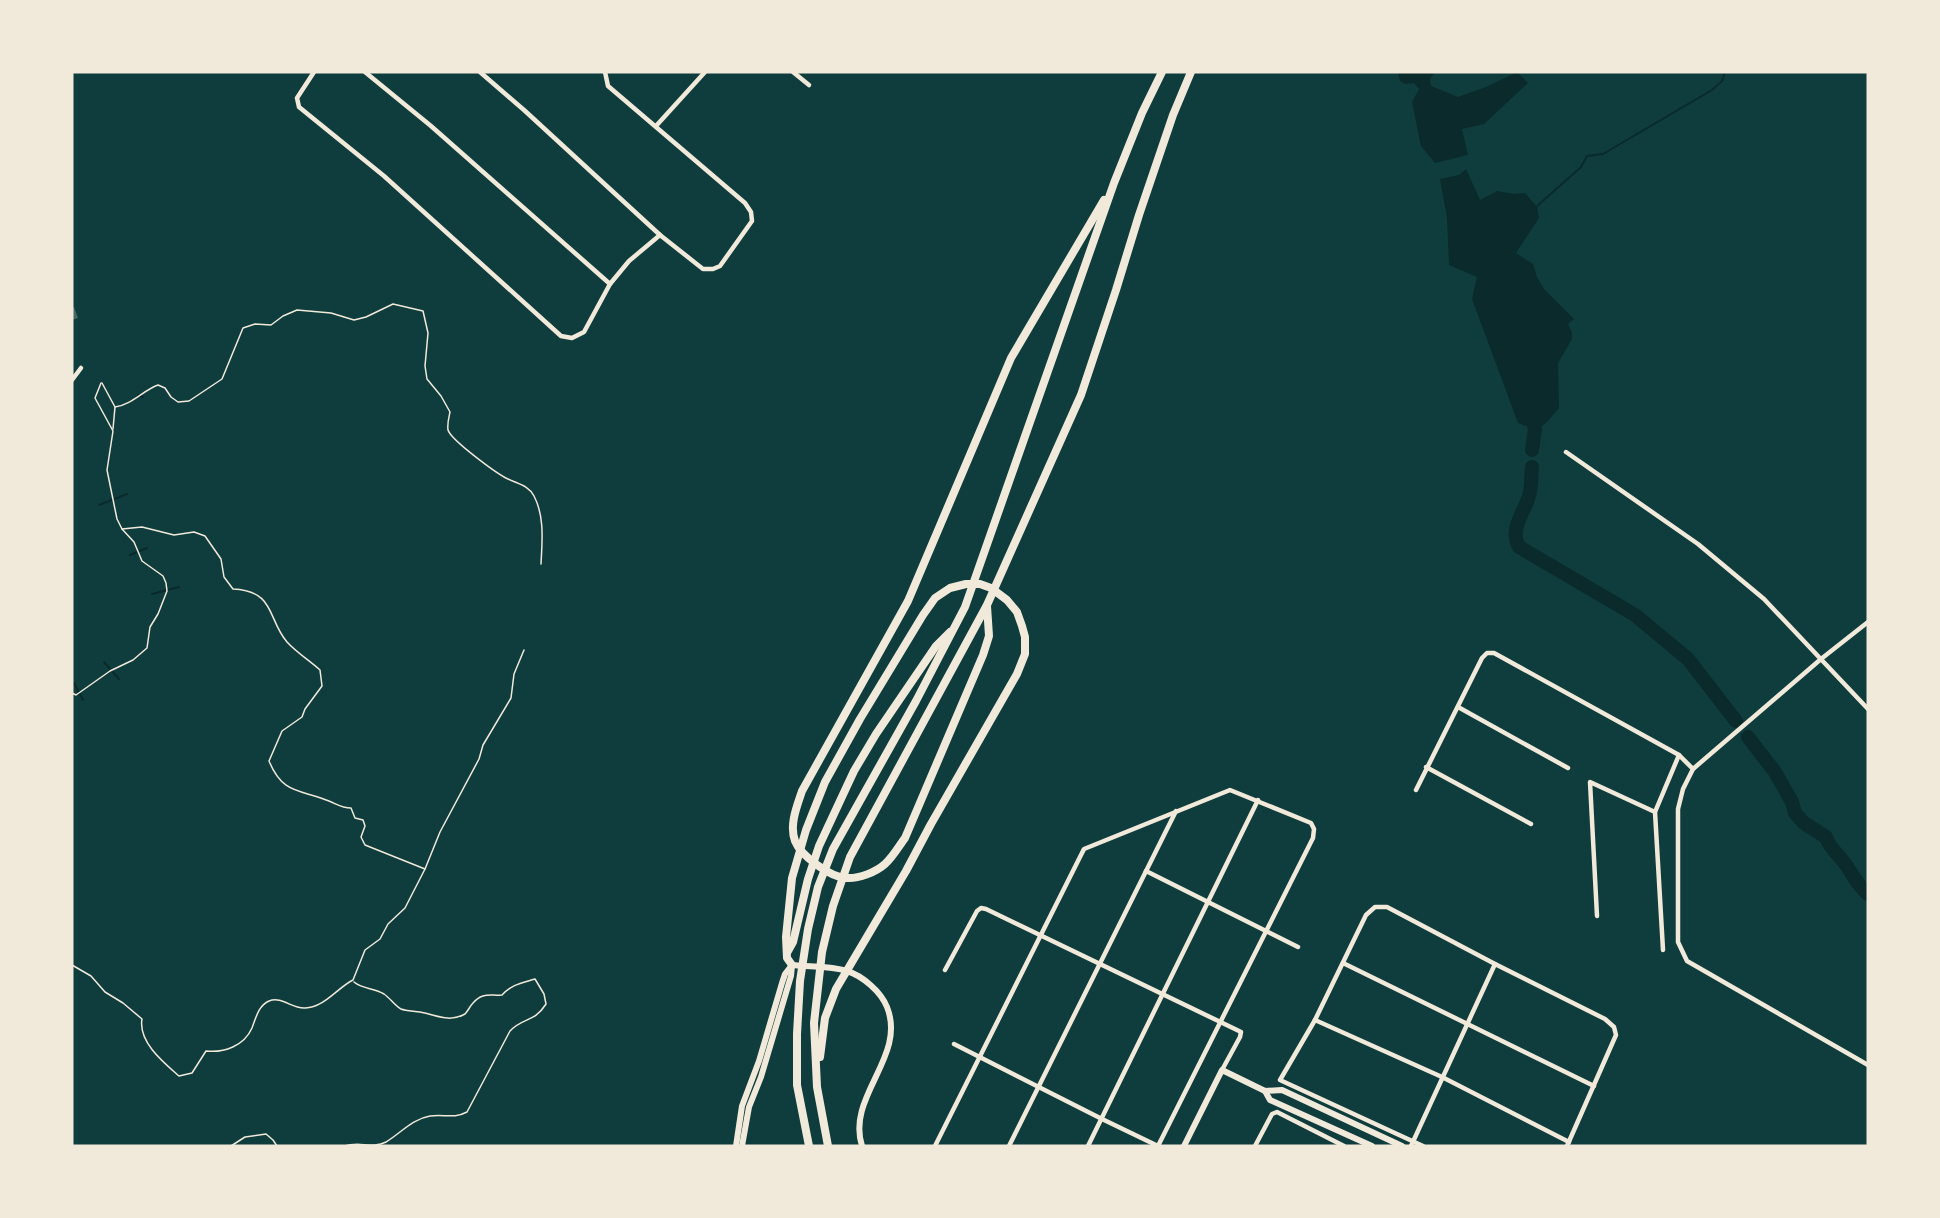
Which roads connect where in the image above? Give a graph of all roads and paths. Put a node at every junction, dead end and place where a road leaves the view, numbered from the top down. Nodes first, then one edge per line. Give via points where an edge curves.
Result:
1 (314, 72) edge
2 (365, 72) edge
3 (480, 72) edge
4 (604, 72) edge
5 (705, 72) edge
6 (793, 72) edge
7 (1162, 72) edge
8 (1191, 72) edge
9 (809, 86) dead end
10 (656, 126) junction
11 (1114, 183) junction
12 (660, 235) junction
13 (610, 284) junction
14 (81, 368) dead end
15 (72, 380) edge
16 (115, 407) junction
17 (113, 431) junction
18 (1566, 452) dead end
19 (122, 529) junction
20 (541, 564) dead end
21 (987, 605) junction
22 (1868, 622) edge
23 (956, 626) junction
24 (524, 650) dead end
25 (1821, 659) junction
26 (72, 693) edge
27 (1458, 707) junction
28 (1868, 709) edge
29 (1679, 755) junction
30 (1426, 767) junction
31 (1568, 768) dead end
32 (1693, 769) junction
33 (1416, 790) dead end
34 (1258, 800) junction
35 (1176, 811) junction
36 (1654, 812) junction
37 (1531, 824) dead end
38 (425, 869) junction
39 (1146, 871) junction
40 (1208, 902) junction
41 (1597, 916) dead end
42 (1267, 931) junction
43 (1041, 934) junction
44 (1298, 946) dead end
45 (1663, 950) dead end
46 (788, 952) junction
47 (1100, 963) junction
48 (1343, 963) junction
49 (1495, 964) junction
50 (72, 965) edge
51 (792, 965) junction
52 (945, 970) dead end
53 (353, 980) junction
54 (1163, 994) junction
55 (1315, 1020) junction
56 (1221, 1022) junction
57 (1468, 1022) junction
58 (954, 1044) dead end
59 (981, 1057) junction
60 (1868, 1065) edge
61 (1222, 1070) junction
62 (1442, 1077) junction
63 (1039, 1086) junction
64 (1594, 1086) junction
65 (817, 1087) junction
66 (1265, 1091) junction
67 (1102, 1119) junction
68 (1412, 1143) edge
69 (1568, 1144) edge
70 (231, 1146) edge
71 (277, 1146) edge
72 (345, 1146) edge
73 (736, 1146) edge
74 (742, 1146) edge
75 (809, 1146) edge
76 (828, 1146) edge
77 (862, 1146) edge
78 (935, 1146) edge
79 (1009, 1146) edge
80 (1088, 1146) edge
81 (1158, 1146) edge
82 (1184, 1146) edge
83 (1255, 1146) edge
84 (1344, 1146) edge
85 (1372, 1146) edge
86 (1402, 1146) edge
87 (1423, 1146) edge

1 - 13 street via 297,98 299,107 384,176 561,336 572,338 584,332
2 - 13 street
3 - 12 street
4 - 10 street via 608,86
5 - 10 street
6 - 9 street
7 - 11 highway
8 - 21 highway via 1139,215 1081,396
10 - 12 street via 745,203 752,214 752,221 720,266 708,270
11 - 21 highway via 1011,358 908,601 802,791 793,819 795,840 803,853 831,873 846,879 866,875 886,864 905,838 983,656 989,636
11 - 23 highway
12 - 13 street via 629,261
14 - 15 street
16 - 17 path
16 - 17 path via 101,382 95,398
16 - 20 path via 158,385 178,402 189,402 222,379 243,328 272,325 282,315 297,309 354,320 393,304 423,311 428,333 427,380 450,412 447,428 453,439 507,479 525,485 534,496 542,520
17 - 19 path via 107,470
18 - 25 street via 1698,544 1764,599
19 - 26 path via 134,542 142,561 163,576 167,591 150,627 147,648 76,695
19 - 38 path via 141,527 174,536 194,532 205,536 221,559 224,578 233,589 245,590 270,607 287,642 320,670 322,686 302,717 282,731 269,761 275,775 295,791 351,808 355,818 363,820 361,837 365,845
21 - 65 highway via 846,867 822,952 814,1023
22 - 25 street
23 - 46 highway via 936,646 854,771 819,846
23 - 75 highway via 833,849 818,888 800,981 797,1034 797,1085
24 - 38 path via 514,674 511,698 483,745 480,759 458,796
25 - 28 street
25 - 32 street
27 - 29 street via 1482,658 1494,653
27 - 30 street
27 - 31 street
29 - 32 street
29 - 36 street
30 - 33 street
30 - 37 street
32 - 60 street via 1678,808 1678,942 1687,961
34 - 35 street via 1230,790
34 - 40 street
34 - 42 street via 1311,823 1314,829
35 - 39 street
35 - 43 street via 1084,849
36 - 41 street via 1590,782
36 - 45 street
38 - 53 path via 405,908 388,924 380,939 365,950
39 - 40 street
39 - 47 street
40 - 42 street
40 - 54 street
42 - 44 street
42 - 56 street
43 - 47 street
43 - 52 street via 981,908
43 - 59 street
46 - 51 highway
46 - 65 highway via 792,878 806,830 825,782 860,719 935,598 966,584 991,588 1017,612 1025,637 1025,654 970,759 836,989 825,1018
47 - 54 street
47 - 63 street
48 - 49 street via 1366,915 1375,907 1387,907
48 - 55 street
48 - 57 street
49 - 57 street
49 - 64 street via 1614,1027 1616,1035
50 - 53 path via 142,1019 151,1050 179,1076 192,1073 206,1051 219,1052 242,1043 256,1014 268,1002 278,999 306,1008 322,1003
51 - 73 street via 785,974 742,1106
51 - 74 street
51 - 77 street via 848,971 878,993 890,1014 888,1052 860,1111 858,1136
53 - 72 path via 357,985 379,991 399,1008 439,1018 466,1013 479,996 502,995 518,983 535,979 546,1004 539,1015 517,1023 510,1031 467,1112 460,1116 429,1116 376,1145 355,1142
54 - 56 street
54 - 67 street
55 - 62 street
55 - 68 street via 1280,1080
56 - 61 street via 1241,1032
56 - 81 street
57 - 62 street
57 - 64 street
58 - 59 street
59 - 63 street
59 - 78 street
61 - 66 street
61 - 82 street
62 - 68 street
62 - 69 street
63 - 67 street
63 - 79 street
64 - 69 street
65 - 76 highway
66 - 85 street via 1270,1100
66 - 86 street via 1282,1089
67 - 80 street
67 - 81 street
68 - 87 street
70 - 71 path via 245,1137 266,1134
83 - 84 street via 1272,1114 1277,1112

